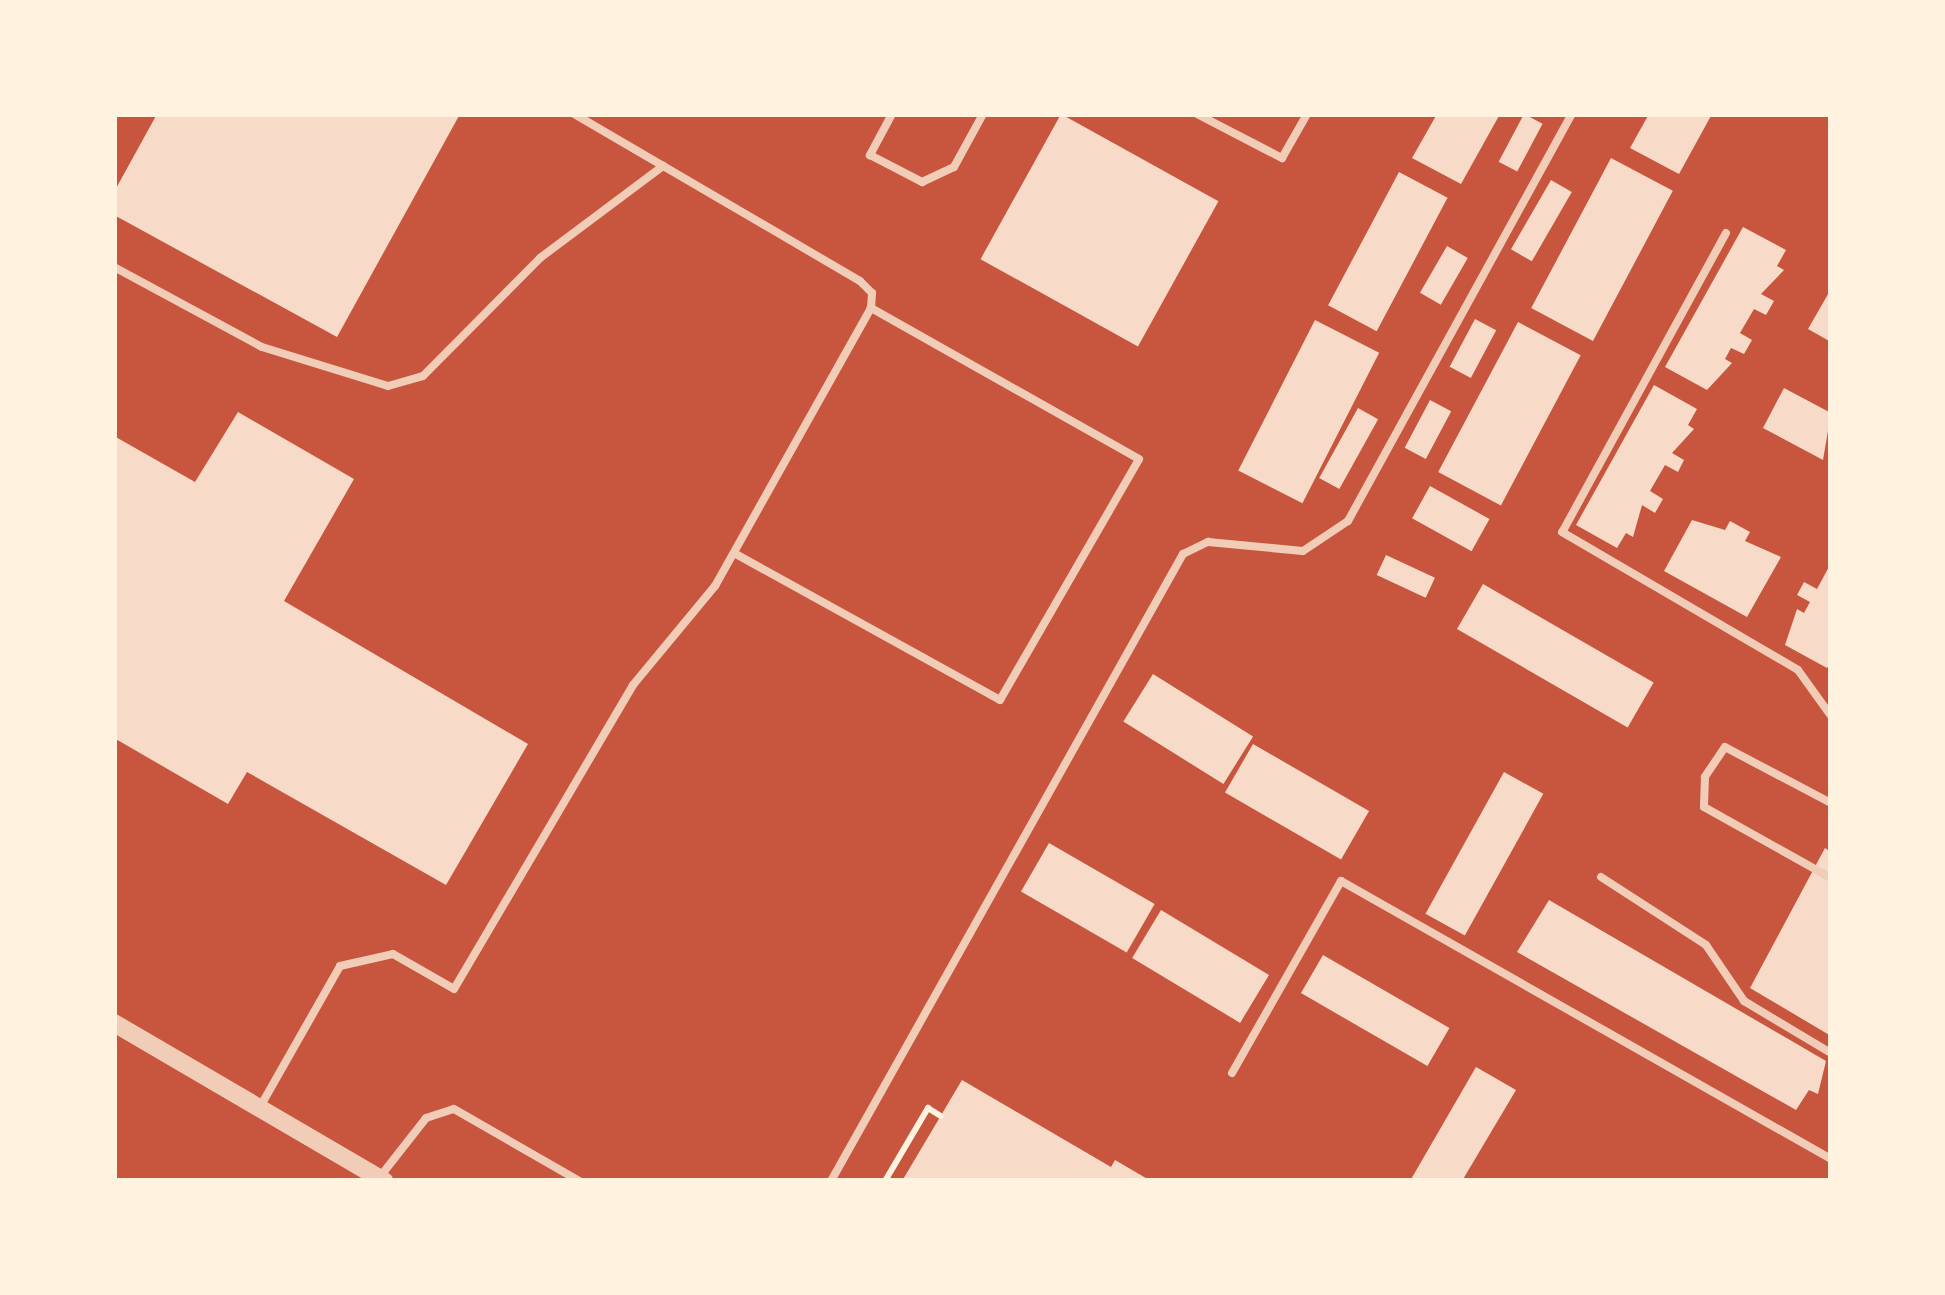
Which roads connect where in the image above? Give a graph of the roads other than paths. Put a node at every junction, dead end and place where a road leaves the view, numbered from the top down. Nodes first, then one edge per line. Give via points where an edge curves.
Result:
1 (574, 114) edge
2 (892, 114) edge
3 (983, 114) edge
4 (1197, 114) edge
5 (1307, 114) edge
6 (1572, 114) edge
7 (663, 166) junction
8 (1726, 233) dead end
9 (114, 267) edge
10 (872, 308) junction
11 (734, 553) junction
12 (1830, 712) edge
13 (1831, 803) edge
14 (1601, 877) dead end
15 (1831, 878) edge
16 (114, 1023) edge
17 (1831, 1053) edge
18 (1232, 1073) dead end
19 (259, 1108) junction
20 (1831, 1159) edge
21 (382, 1180) edge
22 (579, 1181) edge
23 (831, 1181) edge

1 - 7 lane
2 - 3 lane via 870,155 922,182 954,166
4 - 5 lane via 1282,158
6 - 23 lane via 1348,521 1303,551 1208,542 1183,554
7 - 9 lane via 540,258 423,376 388,386 262,347
7 - 10 lane via 860,281 872,293
8 - 12 lane via 1562,532 1798,670
10 - 11 lane
10 - 11 lane via 1139,459 1000,700
11 - 19 lane via 633,685 454,989 393,954 340,966
13 - 15 lane via 1725,747 1706,777 1704,807
14 - 17 lane via 1706,945 1744,1000
16 - 19 street
18 - 20 lane via 1341,881
19 - 21 street
21 - 22 lane via 426,1118 454,1109

